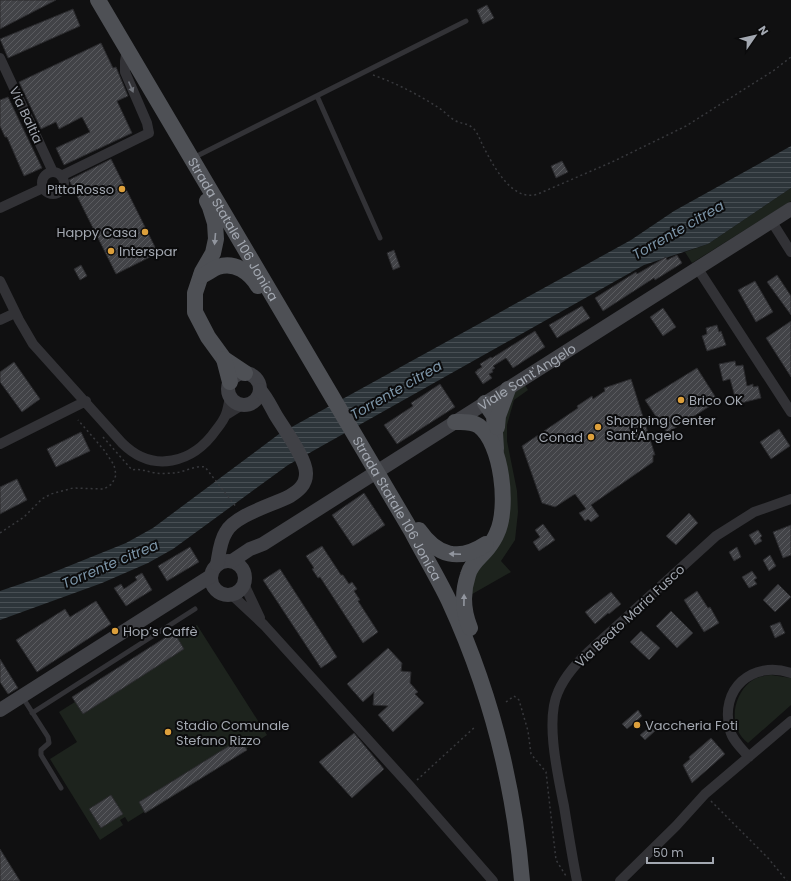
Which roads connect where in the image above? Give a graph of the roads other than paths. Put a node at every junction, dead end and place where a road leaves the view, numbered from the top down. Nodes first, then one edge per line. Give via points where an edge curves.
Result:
1 (98, 0) edge
2 (466, 21) dead end
3 (127, 49) junction
4 (0, 58) edge
5 (317, 96) junction
6 (172, 126) junction
7 (191, 159) junction
8 (57, 174) junction
9 (43, 188) junction
10 (0, 208) edge
11 (791, 209) edge
12 (772, 222) junction
13 (380, 238) dead end
14 (791, 252) edge
15 (698, 269) junction
16 (201, 276) junction
17 (0, 281) edge
18 (16, 314) junction
19 (0, 320) edge
20 (306, 354) junction
21 (224, 359) junction
22 (245, 373) junction
23 (230, 389) junction
24 (508, 389) junction
25 (260, 390) junction
26 (86, 401) junction
27 (246, 404) junction
28 (484, 404) junction
29 (791, 412) edge
30 (275, 414) junction
31 (226, 416) junction
32 (455, 422) junction
33 (491, 436) junction
34 (0, 444) edge
35 (384, 485) junction
36 (791, 499) edge
37 (223, 536) junction
38 (492, 542) junction
39 (263, 544) junction
40 (232, 561) junction
41 (214, 570) junction
42 (244, 578) junction
43 (217, 592) junction
44 (232, 595) junction
45 (181, 596) junction
46 (195, 609) dead end
47 (264, 625) junction
48 (791, 673) edge
49 (484, 692) junction
50 (22, 697) junction
51 (0, 710) edge
52 (32, 713) junction
53 (791, 721) edge
54 (749, 758) junction
55 (61, 788) dead end
56 (573, 880) edge
57 (493, 881) edge
58 (522, 881) edge
59 (620, 881) edge

1 - 3 main road, Strada Statale 106 Jonica
2 - 5 lane
3 - 6 main road, Strada Statale 106 Jonica
3 -> 8 street via 125,72 149,132
4 - 8 street, Via Baltia
5 - 7 lane
5 - 13 lane
6 - 7 main road, Strada Statale 106 Jonica
6 -> 16 main road via 177,148 210,207 215,223 215,245
7 - 20 main road, Strada Statale 106 Jonica
8 - 9 street via 46,175 42,181
8 - 9 street via 63,186 60,192 51,194
9 - 10 street
11 - 12 main road, Viale Sant'Angelo
12 - 14 street
12 - 15 main road, Viale Sant'Angelo
15 - 24 main road, Viale Sant'Angelo
15 - 29 street
16 - 20 main road via 226,265 240,268 253,279 292,344
16 - 21 main road via 195,293 195,312 208,337
17 - 18 street
18 - 19 street
18 - 26 street via 33,344
20 - 35 main road, Strada Statale 106 Jonica
21 - 22 main road
21 - 23 main road
22 - 23 main road via 236,375
22 - 25 main road via 254,377
23 - 27 main road via 233,400
23 - 31 street
24 - 28 main road, Viale Sant'Angelo
24 - 33 main road
25 - 27 main road via 256,399
25 - 30 main road
26 - 31 street via 129,450 147,459 159,461 176,460 193,453 212,436
26 - 34 street
27 - 30 main road
27 - 31 street
28 - 32 main road, Viale Sant'Angelo
28 - 33 main road via 494,416
30 - 37 main road via 303,462 306,473 303,485 285,499 230,525
32 - 33 main road via 474,424
32 - 39 main road, Viale Sant'Angelo
33 - 38 main road via 500,476 502,506 498,532
38 -> 35 main road via 465,554 449,554 438,550 426,540 398,499
35 - 49 main road, Strada Statale 106 Jonica via 449,601
36 - 56 street, Via Beato Maria Fusco via 754,512 716,536 584,655 565,679 557,693 553,708 553,731
37 - 40 main road
37 - 41 main road
49 -> 38 main road via 479,655 463,604 468,573
39 - 40 main road, Viale Sant'Angelo
39 - 42 main road, Viale Sant'Angelo via 246,566
40 - 41 main road via 221,562
40 - 42 main road via 237,563
41 - 43 main road via 211,582
41 - 45 main road
42 - 44 main road via 237,593
42 - 47 street via 252,603
43 - 44 main road
43 - 45 main road
44 - 47 street
45 - 50 main road
46 - 52 lane
47 - 57 street
48 - 54 street via 764,670 749,676 737,686 729,700 727,716 730,732
49 - 58 main road, Strada Statale 106 Jonica via 512,799
50 - 51 main road
50 - 52 lane
52 - 55 lane via 49,740 48,746 41,750 41,755
53 - 54 street
54 - 59 street via 705,794

